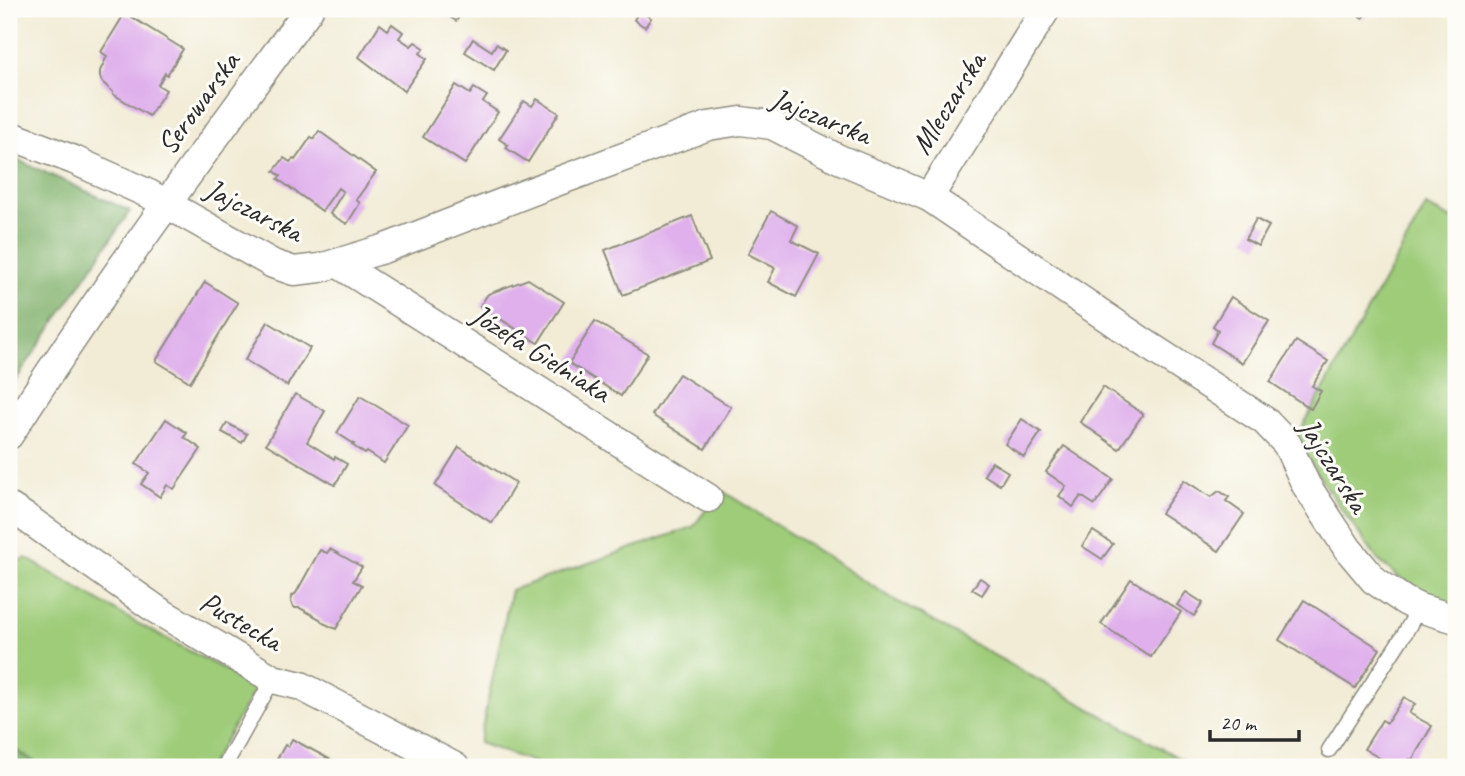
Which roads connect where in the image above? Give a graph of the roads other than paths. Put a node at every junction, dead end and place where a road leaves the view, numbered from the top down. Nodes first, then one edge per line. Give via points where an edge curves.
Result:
1 (309, 9) edge
2 (1046, 9) edge
3 (9, 135) edge
4 (929, 197) junction
5 (166, 203) junction
6 (337, 263) junction
7 (9, 435) edge
8 (708, 498) dead end
9 (9, 507) edge
10 (1419, 608) junction
11 (1456, 619) edge
12 (273, 679) junction
13 (1329, 750) dead end
14 (225, 767) edge
15 (455, 767) edge

1 - 5 street, Serowarska
2 - 4 street, Mleczarska
3 - 5 street, Jajczarska
4 - 6 street, Jajczarska via 772,125 741,121 708,126
4 - 10 street, Jajczarska via 1265,421 1287,444 1306,485 1348,549 1374,580
5 - 6 street, Jajczarska via 273,264 294,271
5 - 7 street, Serowarska
6 - 8 street, Józefa Gielniaka
9 - 12 street, Pustecka via 156,610
10 - 11 street, Jajczarska
10 - 13 lane
12 - 14 lane
12 - 15 street, Pustecka via 301,686

